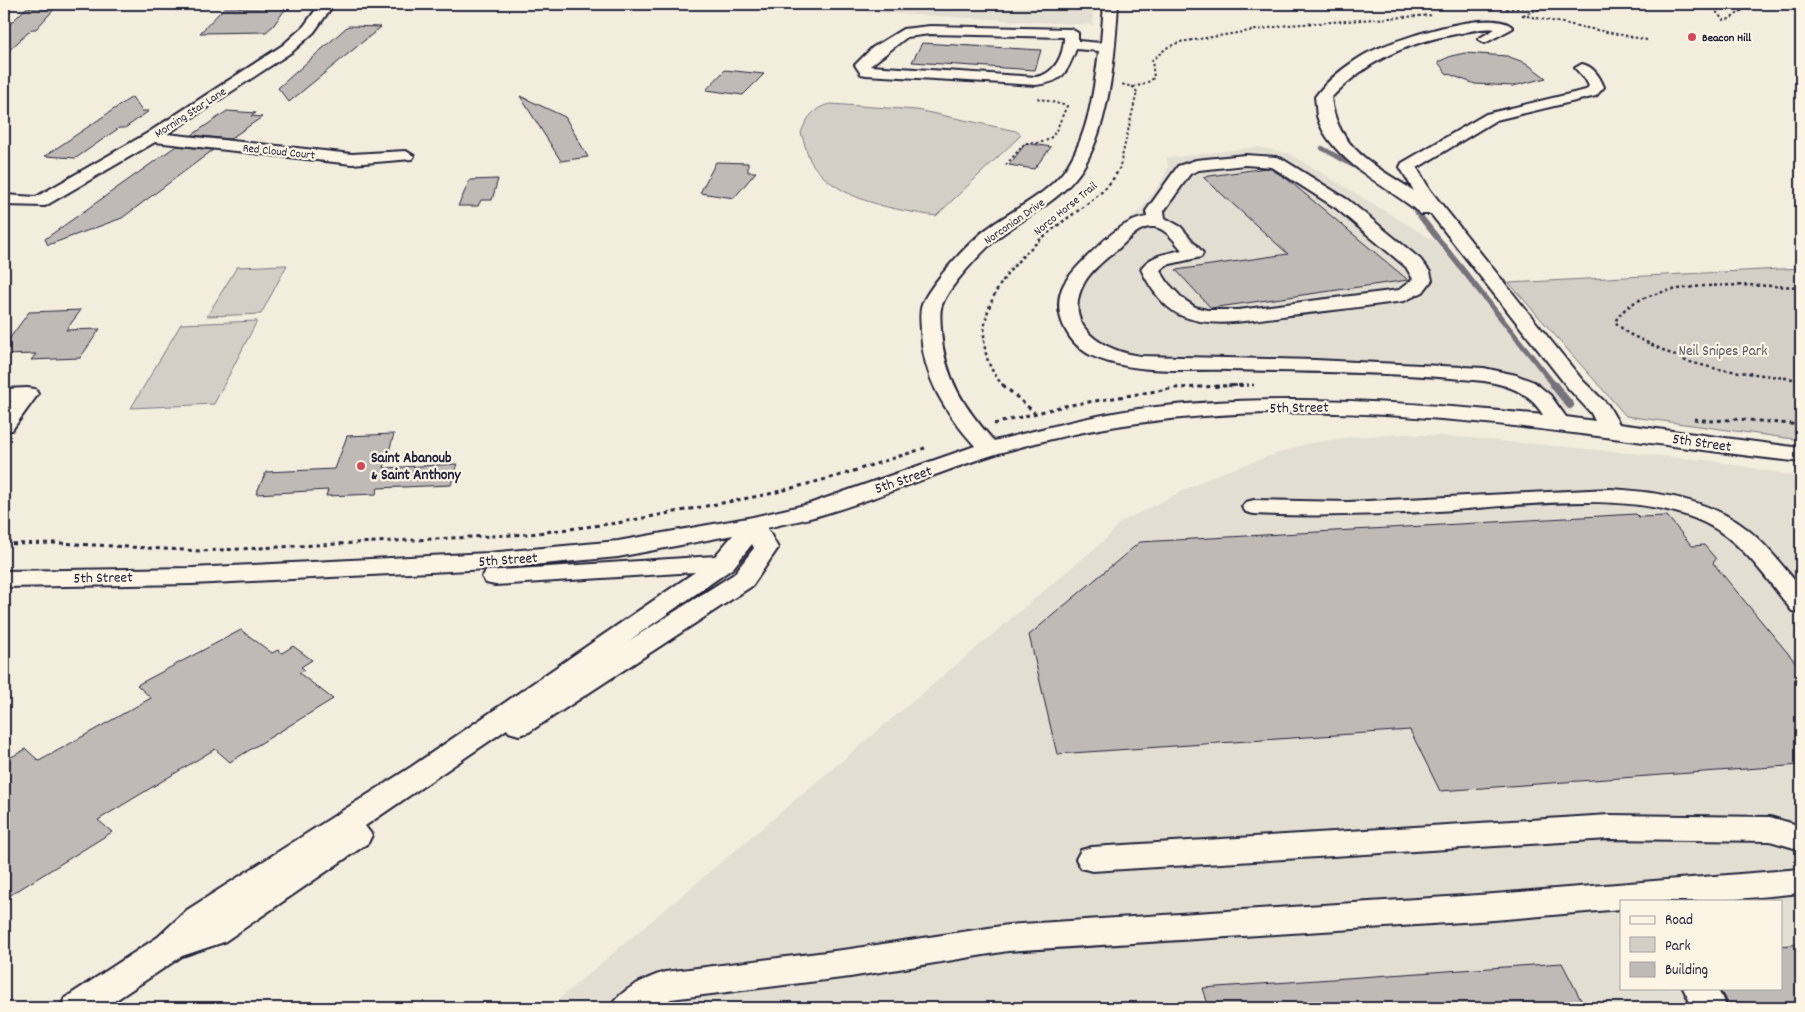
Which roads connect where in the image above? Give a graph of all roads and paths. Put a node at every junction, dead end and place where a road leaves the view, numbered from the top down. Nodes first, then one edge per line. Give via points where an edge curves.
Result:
1 (327, 4) edge
2 (1111, 4) edge
3 (1562, 4) edge
4 (1710, 4) edge
5 (1752, 4) edge
6 (1499, 10) dead end
7 (1436, 15) dead end
8 (1522, 15) dead end
9 (1485, 39) dead end
10 (1647, 40) dead end
11 (1071, 44) junction
12 (1107, 48) junction
13 (1582, 68) dead end
14 (1118, 83) dead end
15 (1133, 87) junction
16 (1029, 96) dead end
17 (152, 137) junction
18 (406, 156) dead end
19 (1006, 165) dead end
20 (4, 200) edge
21 (1157, 220) junction
22 (1491, 278) junction
23 (1801, 287) edge
24 (1801, 380) edge
25 (4, 395) edge
26 (1034, 413) dead end
27 (1558, 423) junction
28 (4, 425) edge
29 (1610, 429) junction
30 (989, 450) junction
31 (1801, 455) edge
32 (1254, 507) dead end
33 (753, 524) junction
34 (724, 563) junction
35 (440, 564) junction
36 (4, 579) edge
37 (1801, 605) edge
38 (1801, 838) edge
39 (1092, 858) dead end
40 (1801, 881) edge
41 (1676, 896) edge
42 (170, 947) junction
43 (1701, 990) edge
44 (77, 1008) edge
45 (627, 1008) edge
46 (1710, 1008) edge

1 - 17 street, Morning Star Lane via 288,48
2 - 12 street, Norconian Drive
3 - 6 path
4 - 5 path via 1723,20 1730,19
7 - 15 path via 1288,25 1180,42 1152,60 1154,78
8 - 10 path
9 - 22 street via 1506,28 1493,22 1414,37 1396,44 1340,78 1323,97 1322,110 1349,153 1412,196 1468,260
11 - 11 street via 1071,33 930,30 904,33 862,65 866,71 1049,80 1061,71
11 - 12 street
12 - 30 street, Norconian Drive via 1090,138 1077,166 1056,191 983,241 932,305 931,345 943,390 962,419
13 - 22 street via 1597,87 1591,93 1490,117 1408,167 1423,192
14 - 15 path
15 - 26 path, Norco Horse Trail via 1137,92 1124,156 1112,181 1025,253 991,302 984,324 989,367 1004,387
16 - 19 path via 1067,106 1050,140 1043,144 1025,142
17 - 18 street, Red Cloud Court via 352,159
17 - 20 street, Morning Star Lane via 39,202
21 - 21 street via 1169,225 1194,253 1160,261 1150,269 1155,280 1176,303 1205,316 1336,305 1404,294 1423,280 1422,272 1413,263 1342,204 1276,162 1245,160 1196,165 1184,170 1155,211
21 - 27 street via 1133,226 1074,284 1069,314 1073,326 1084,341 1102,353 1159,363 1344,367 1493,376 1519,383 1538,393 1550,406
22 - 29 street via 1576,385 1600,410
23 - 24 path via 1669,289 1638,299 1623,309 1615,322 1627,334 1686,361 1717,369
25 - 28 street via 27,394
27 - 29 street, 5th Street
27 - 30 street, 5th Street via 1359,407 1216,409 1138,416 1062,430
29 - 31 street, 5th Street
30 - 33 street, 5th Street via 816,509
32 - 37 street via 1306,510 1611,495 1668,504 1712,518 1742,536
33 - 34 street via 740,546
33 - 35 street, 5th Street via 618,549
33 - 42 street via 766,548 743,580 538,712 212,932
34 - 35 street via 479,578
34 - 42 street via 693,588 660,606 421,774 198,918
35 - 36 street, 5th Street via 192,576
38 - 39 street via 1770,829 1609,827
40 - 41 street
41 - 45 street via 1008,938 665,986
42 - 44 street
43 - 46 street

